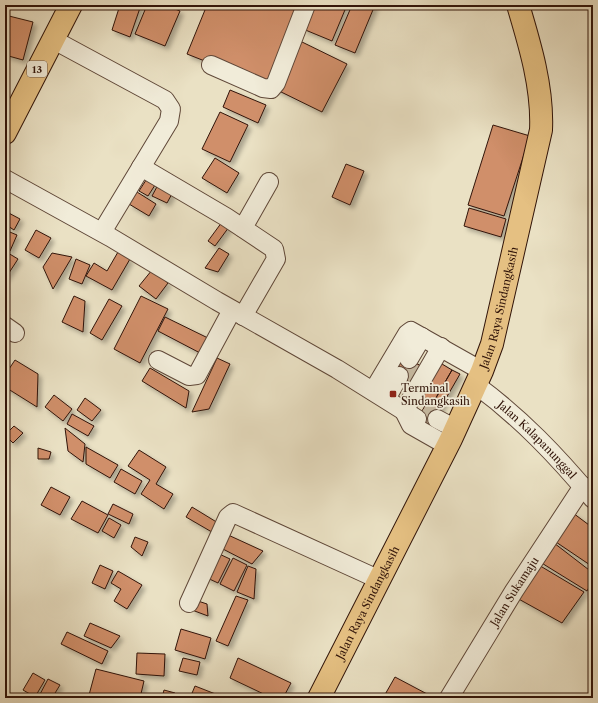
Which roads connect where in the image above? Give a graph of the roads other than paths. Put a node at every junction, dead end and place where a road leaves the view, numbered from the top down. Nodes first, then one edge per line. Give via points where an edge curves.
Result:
1 (71, 5) edge
2 (306, 5) edge
3 (518, 5) edge
4 (52, 39) junction
5 (211, 65) dead end
6 (5, 133) edge
7 (141, 167) junction
8 (5, 179) edge
9 (269, 182) dead end
10 (243, 228) junction
11 (102, 232) junction
12 (238, 313) junction
13 (427, 339) junction
14 (158, 360) dead end
15 (414, 362) tunnel mouth
16 (404, 378) tunnel mouth
17 (479, 378) junction
18 (400, 403) junction
19 (452, 438) junction
20 (588, 493) edge
21 (380, 580) junction
22 (189, 603) dead end
23 (319, 698) edge
24 (448, 698) edge

1 - 4 main road, 13
2 - 5 street via 276,83 270,88 263,88
3 - 17 main road, Jalan Raya Sindangkasih via 541,100 541,130 496,325
4 - 6 main road, 13
4 - 7 street via 168,104 171,109 169,121
7 - 10 street
7 - 11 street
8 - 11 street
9 - 10 street
10 - 12 street via 271,246 276,259
11 - 12 street
12 - 14 street via 197,375 189,376
12 - 18 street
13 - 15 street
13 - 17 street, Jalan Kalapanunggal
13 - 18 street
13 - 18 street via 407,334
16 - 18 street
17 - 19 main road, Jalan Raya Sindangkasih
17 - 20 street, Jalan Kalapanunggal via 502,404 538,436
18 - 19 street
18 - 19 street via 411,425
19 - 21 main road, Jalan Raya Sindangkasih
20 - 24 street, Jalan Sukamaju via 514,591
21 - 22 street via 235,513 228,517
21 - 23 main road, Jalan Raya Sindangkasih

